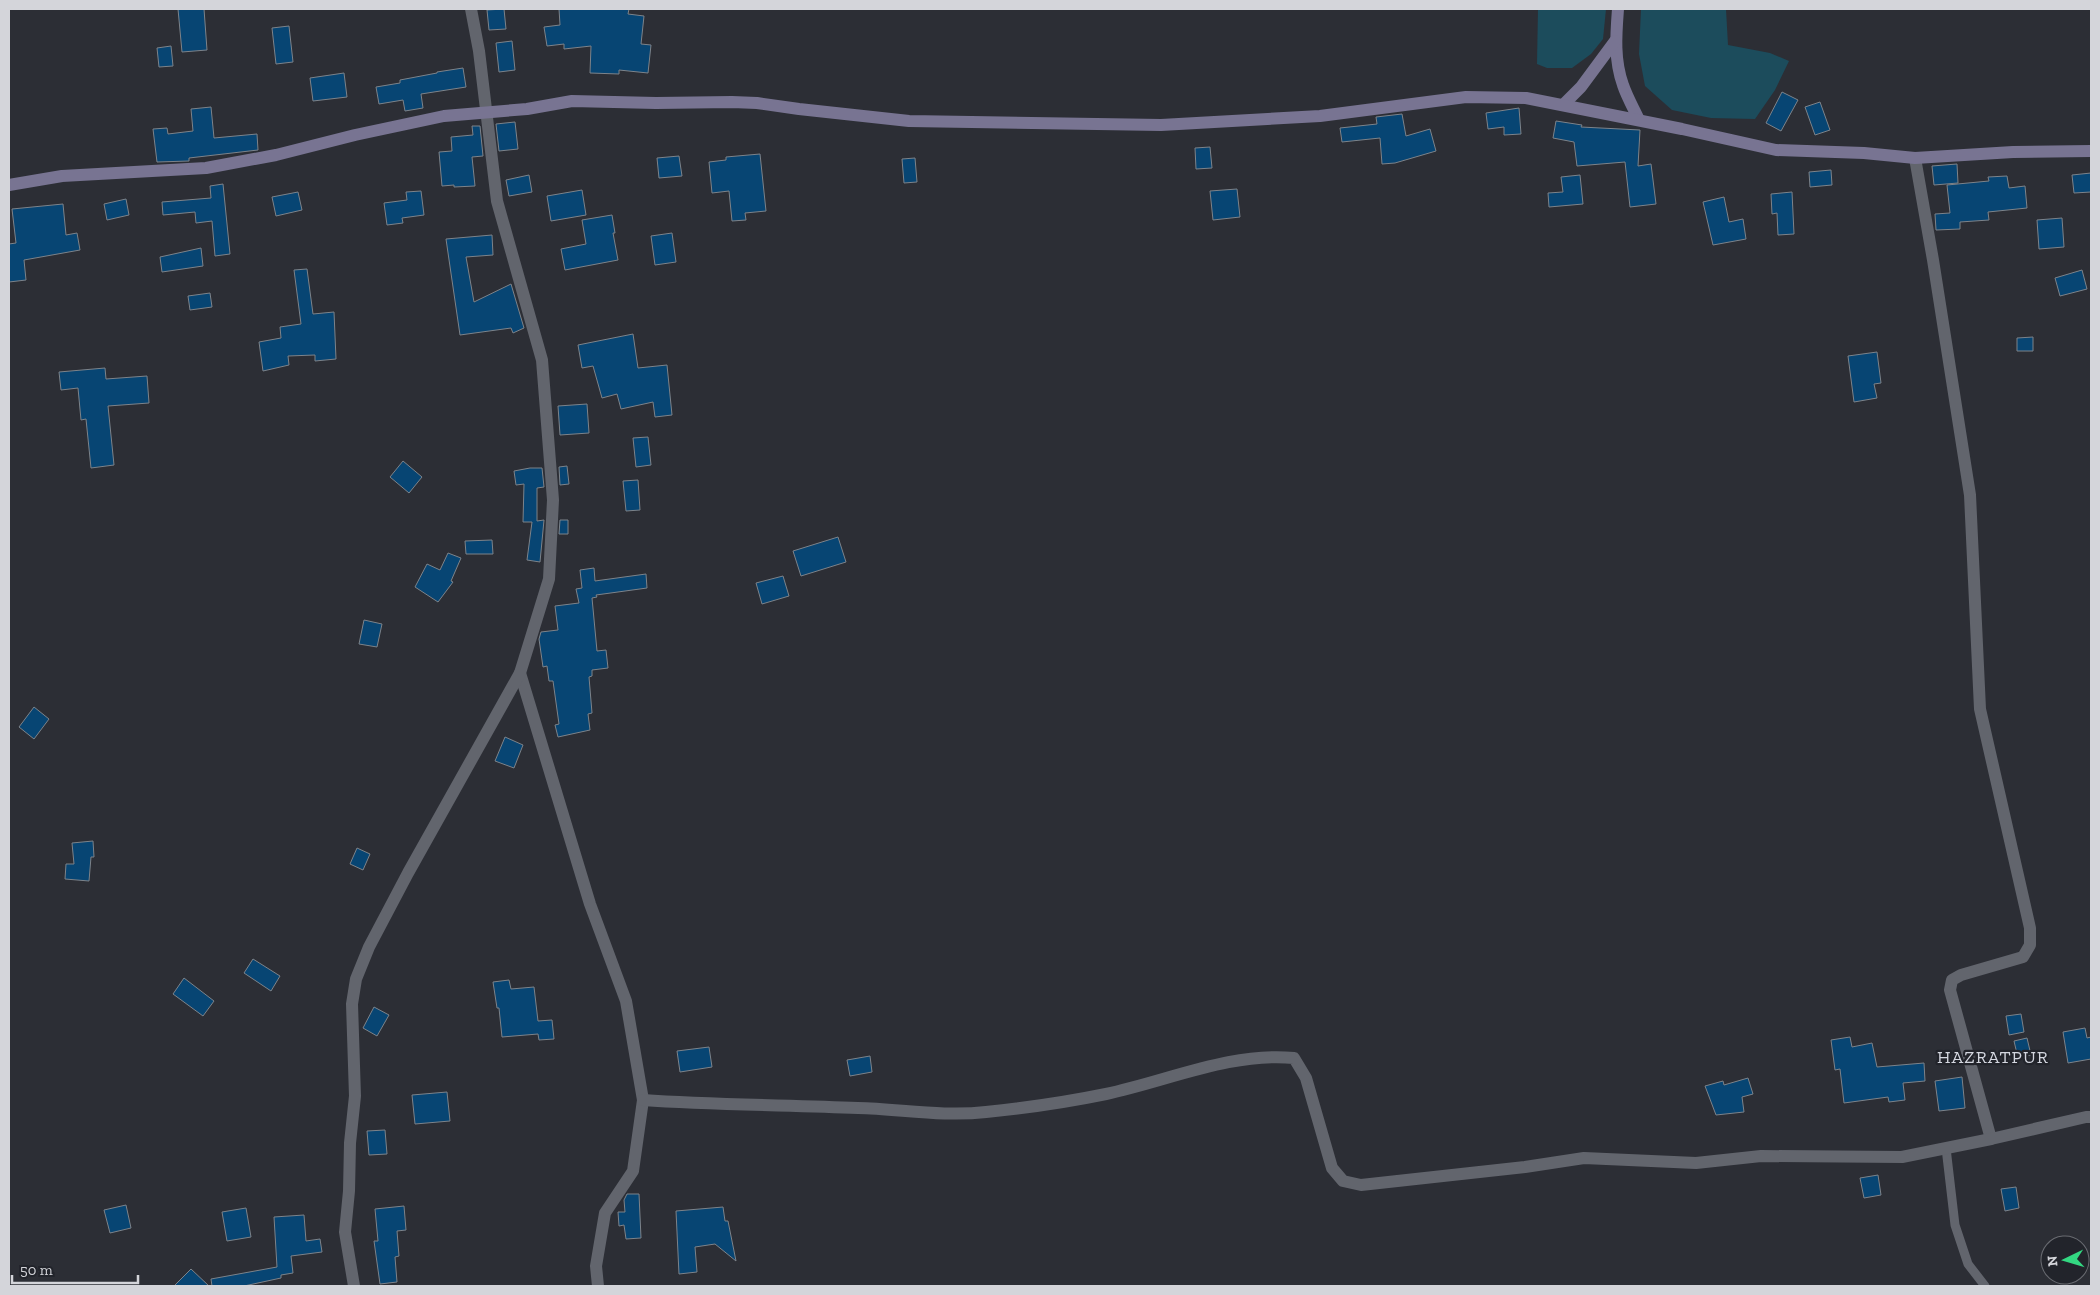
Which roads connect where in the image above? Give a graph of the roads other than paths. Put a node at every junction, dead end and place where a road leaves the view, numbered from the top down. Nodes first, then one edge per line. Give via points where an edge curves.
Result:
1 (471, 9) edge
2 (1618, 9) edge
3 (1615, 41) junction
4 (1563, 106) junction
5 (486, 112) junction
6 (1640, 120) junction
7 (2091, 151) edge
8 (1915, 158) junction
9 (9, 186) edge
10 (520, 673) junction
11 (643, 1100) junction
12 (2091, 1117) edge
13 (1991, 1139) junction
14 (1946, 1148) junction
15 (354, 1286) edge
16 (598, 1286) edge
17 (1985, 1286) edge

1 - 5 street
2 - 3 main road
3 - 4 main road via 1582,87
3 - 6 main road via 1623,86
4 - 5 main road via 1526,98 1466,97 1320,116 1161,125 909,121 732,102 572,101
4 - 6 main road
5 - 9 main road via 444,116 206,168 62,176
5 - 10 street via 497,202 542,360 553,500 549,579
6 - 8 main road via 1776,150
7 - 8 main road
8 - 13 street via 1970,495 1980,709 2030,928 2030,945 2023,957 1961,975 1952,980 1950,990
10 - 11 street via 590,904 626,1001
10 - 15 street via 369,947 356,979 352,1004 355,1096 345,1232
11 - 14 street via 708,1105 985,1113 1106,1094 1184,1072 1270,1056 1294,1058 1306,1078 1332,1168 1343,1182 1361,1185 1584,1158 1696,1163 1761,1156 1902,1157
11 - 16 street via 633,1171 605,1213 596,1266
12 - 13 street
13 - 14 street
14 - 17 lane via 1955,1225 1968,1264

